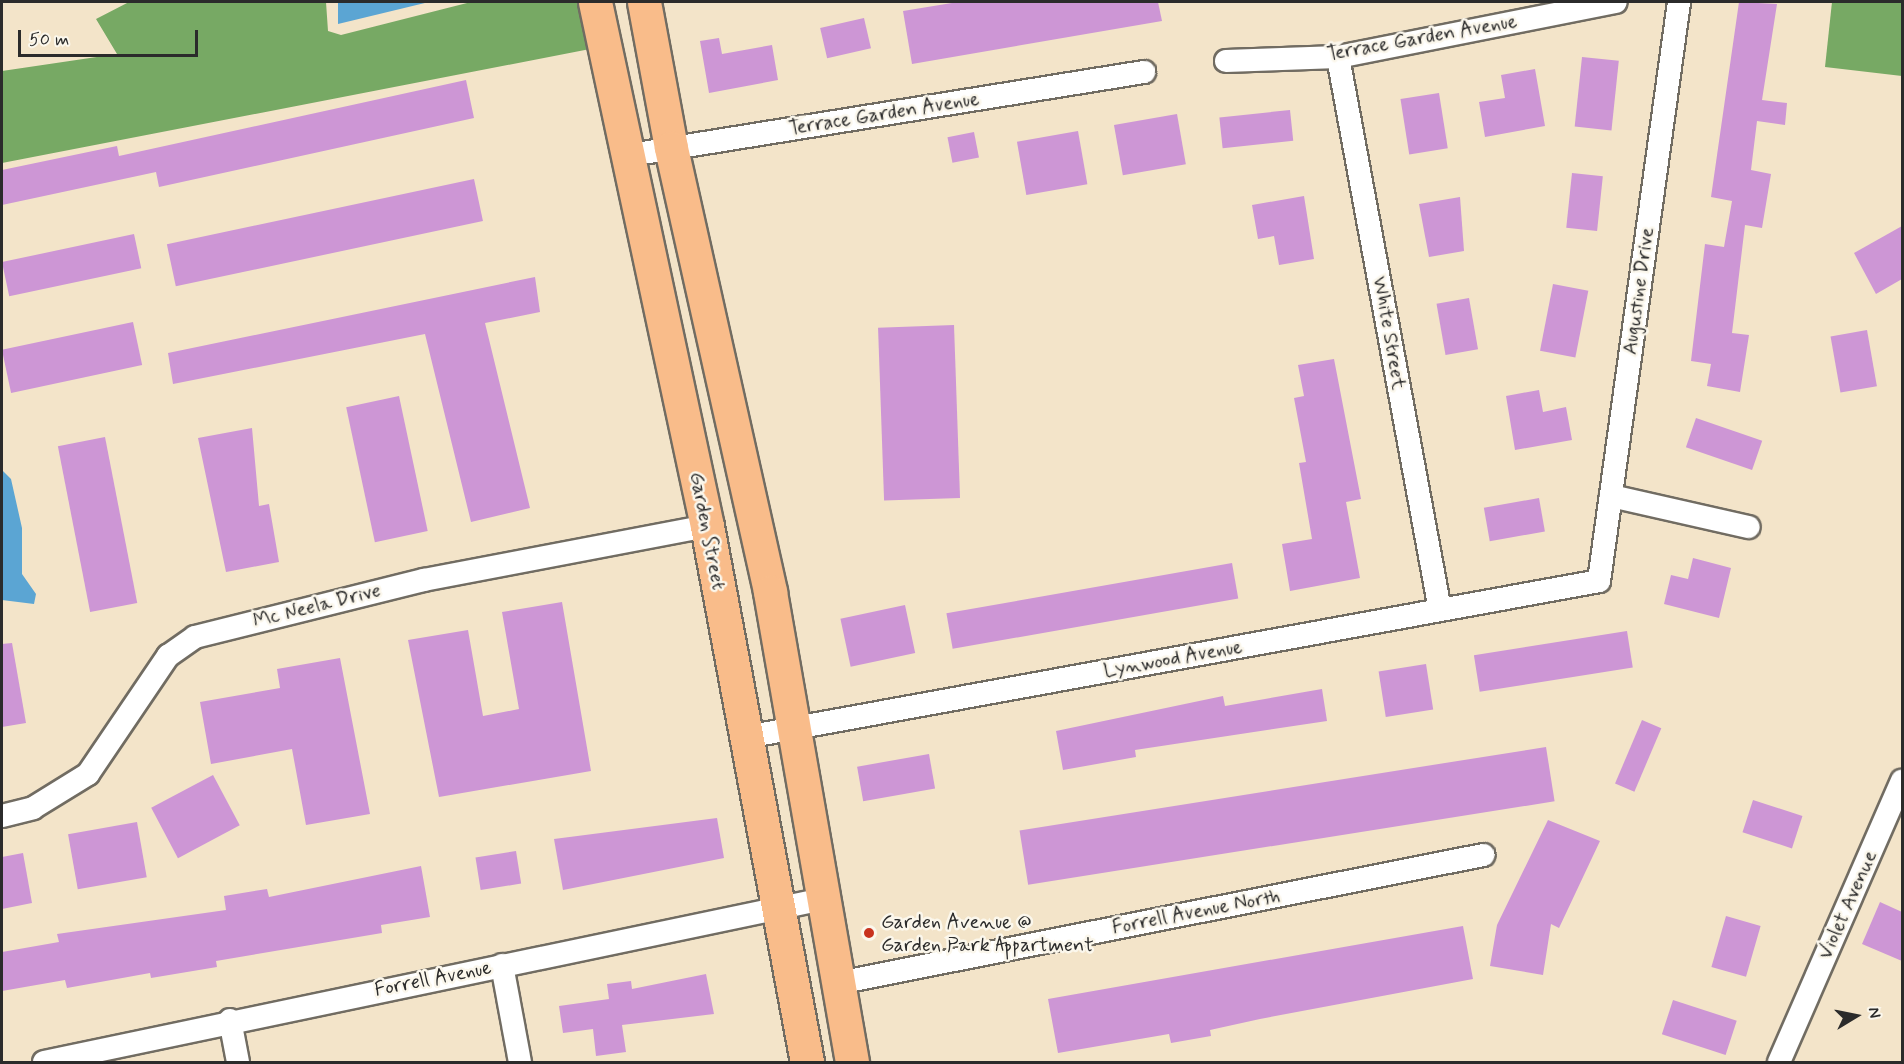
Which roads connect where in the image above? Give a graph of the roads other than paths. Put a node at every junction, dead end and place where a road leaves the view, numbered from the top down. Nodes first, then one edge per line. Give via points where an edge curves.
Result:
1 (595, 2) edge
2 (644, 2) edge
3 (1616, 2) edge
4 (1679, 2) edge
5 (1338, 57) junction
6 (1226, 61) dead end
7 (1144, 72) dead end
8 (671, 148) junction
9 (624, 156) junction
10 (1611, 496) junction
11 (707, 526) junction
12 (1749, 527) dead end
13 (1599, 581) joint
14 (1440, 610) junction
15 (796, 728) junction
16 (746, 737) junction
17 (1902, 781) edge
18 (2, 816) edge
19 (1483, 855) dead end
20 (823, 899) junction
21 (779, 907) junction
22 (502, 965) junction
23 (838, 983) junction
24 (230, 1020) junction
25 (44, 1062) edge
26 (238, 1062) edge
27 (520, 1062) edge
28 (807, 1062) edge
29 (852, 1062) edge
30 (1779, 1062) edge

1 - 9 main road, Garden Street
2 - 8 main road
3 - 5 street, Terrace Garden Avenue
4 - 10 street, Augustine Drive
5 - 6 street, Terrace Garden Avenue
5 - 14 street, White Street
7 - 8 street, Terrace Garden Avenue
8 - 9 street, Terrace Garden Avenue
8 - 15 main road
9 - 11 main road, Garden Street
10 - 12 street
10 - 13 street, Augustine Drive
11 - 16 main road, Garden Street
11 - 18 street, Mc Neela Drive via 424,580 195,637 168,656 88,774 33,808
13 - 14 street, Lynwood Avenue
14 - 15 street, Lynwood Avenue
15 - 16 street, Lynwood Avenue
15 - 20 main road
16 - 21 main road, Garden Street
17 - 30 street, Violet Avenue
19 - 23 street, Forrell Avenue North
20 - 21 street, Forrell Avenue
20 - 23 main road
21 - 22 street, Forrell Avenue
21 - 28 main road, Garden Street
22 - 24 street, Forrell Avenue
22 - 27 street
23 - 29 main road
24 - 25 street, Forrell Avenue
24 - 26 street

